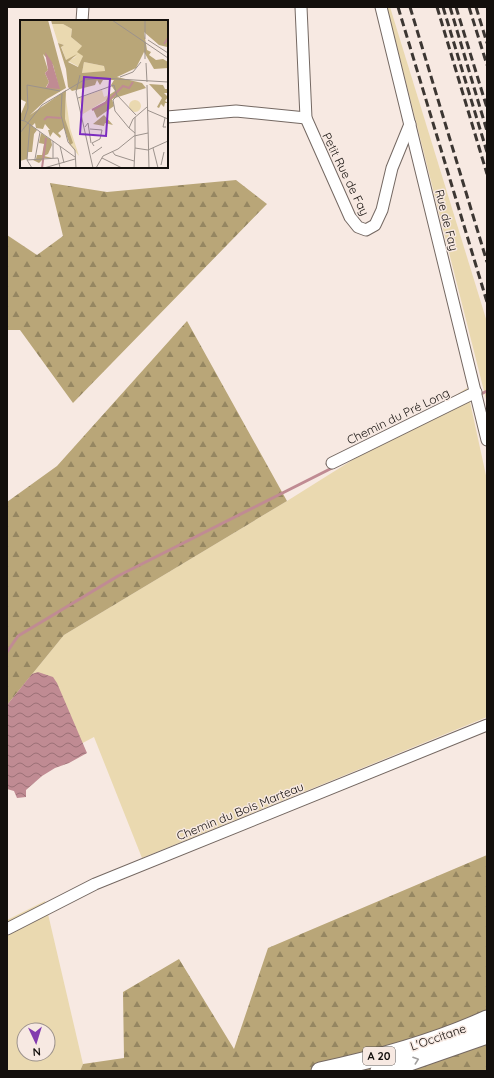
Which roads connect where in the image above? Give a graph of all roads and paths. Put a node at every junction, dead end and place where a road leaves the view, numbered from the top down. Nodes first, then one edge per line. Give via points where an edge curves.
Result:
1 (83, 7) edge
2 (301, 7) edge
3 (381, 7) edge
4 (82, 20) edge
5 (168, 118) edge
6 (306, 118) junction
7 (410, 124) junction
8 (476, 392) junction
9 (487, 440) edge
10 (332, 463) dead end
11 (487, 725) edge
12 (7, 929) edge
13 (487, 1019) edge
14 (487, 1035) edge
15 (320, 1071) edge
16 (379, 1071) edge

1 - 4 street
2 - 6 street, Petit Rue de Fay
3 - 7 street, Rue de Fay
5 - 6 street via 236,111
6 - 7 street, Petit Rue de Fay via 350,217 358,227 366,230 374,225 382,210 392,168
7 - 8 street, Rue de Fay
8 - 9 street, Rue de Fay
8 - 10 street, Chemin du Pré Long
11 - 12 street, Chemin du Bois Marteau via 95,884
13 - 15 highway, L'Occitane / A 20 via 437,1039
16 -> 14 highway, L'Occitane / A 20 via 401,1066

